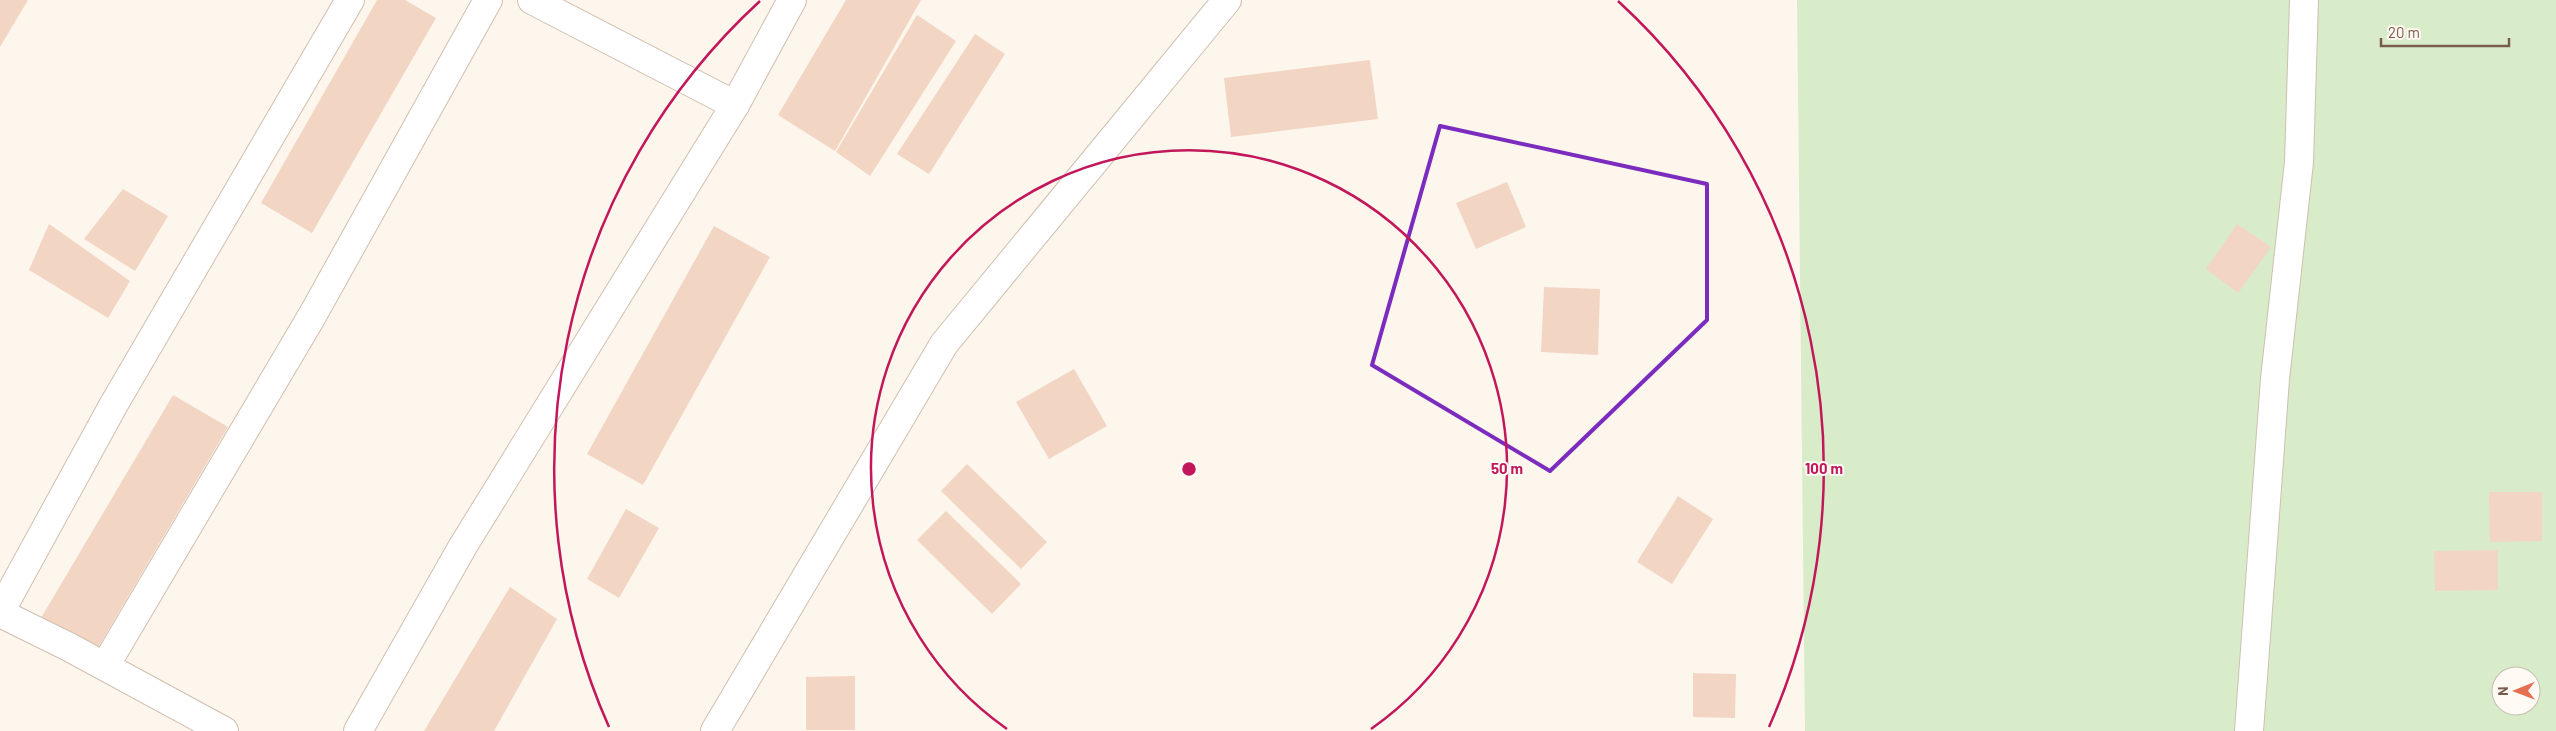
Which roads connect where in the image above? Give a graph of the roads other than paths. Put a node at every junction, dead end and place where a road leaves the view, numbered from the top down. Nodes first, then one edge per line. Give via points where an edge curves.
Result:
1 (350, 0) edge
2 (488, 0) edge
3 (532, 0) edge
4 (792, 0) edge
5 (1227, 0) edge
6 (2304, 0) edge
7 (735, 105) junction
8 (0, 612) edge
9 (105, 666) junction
10 (224, 731) edge
11 (358, 731) edge
12 (715, 731) edge
13 (2250, 731) edge

1 - 8 street via 114,404
2 - 9 street via 312,316
3 - 7 street
4 - 7 street
5 - 12 street via 944,344
6 - 13 street via 2299,162 2275,379
7 - 11 street via 462,546
8 - 9 street
9 - 10 street

